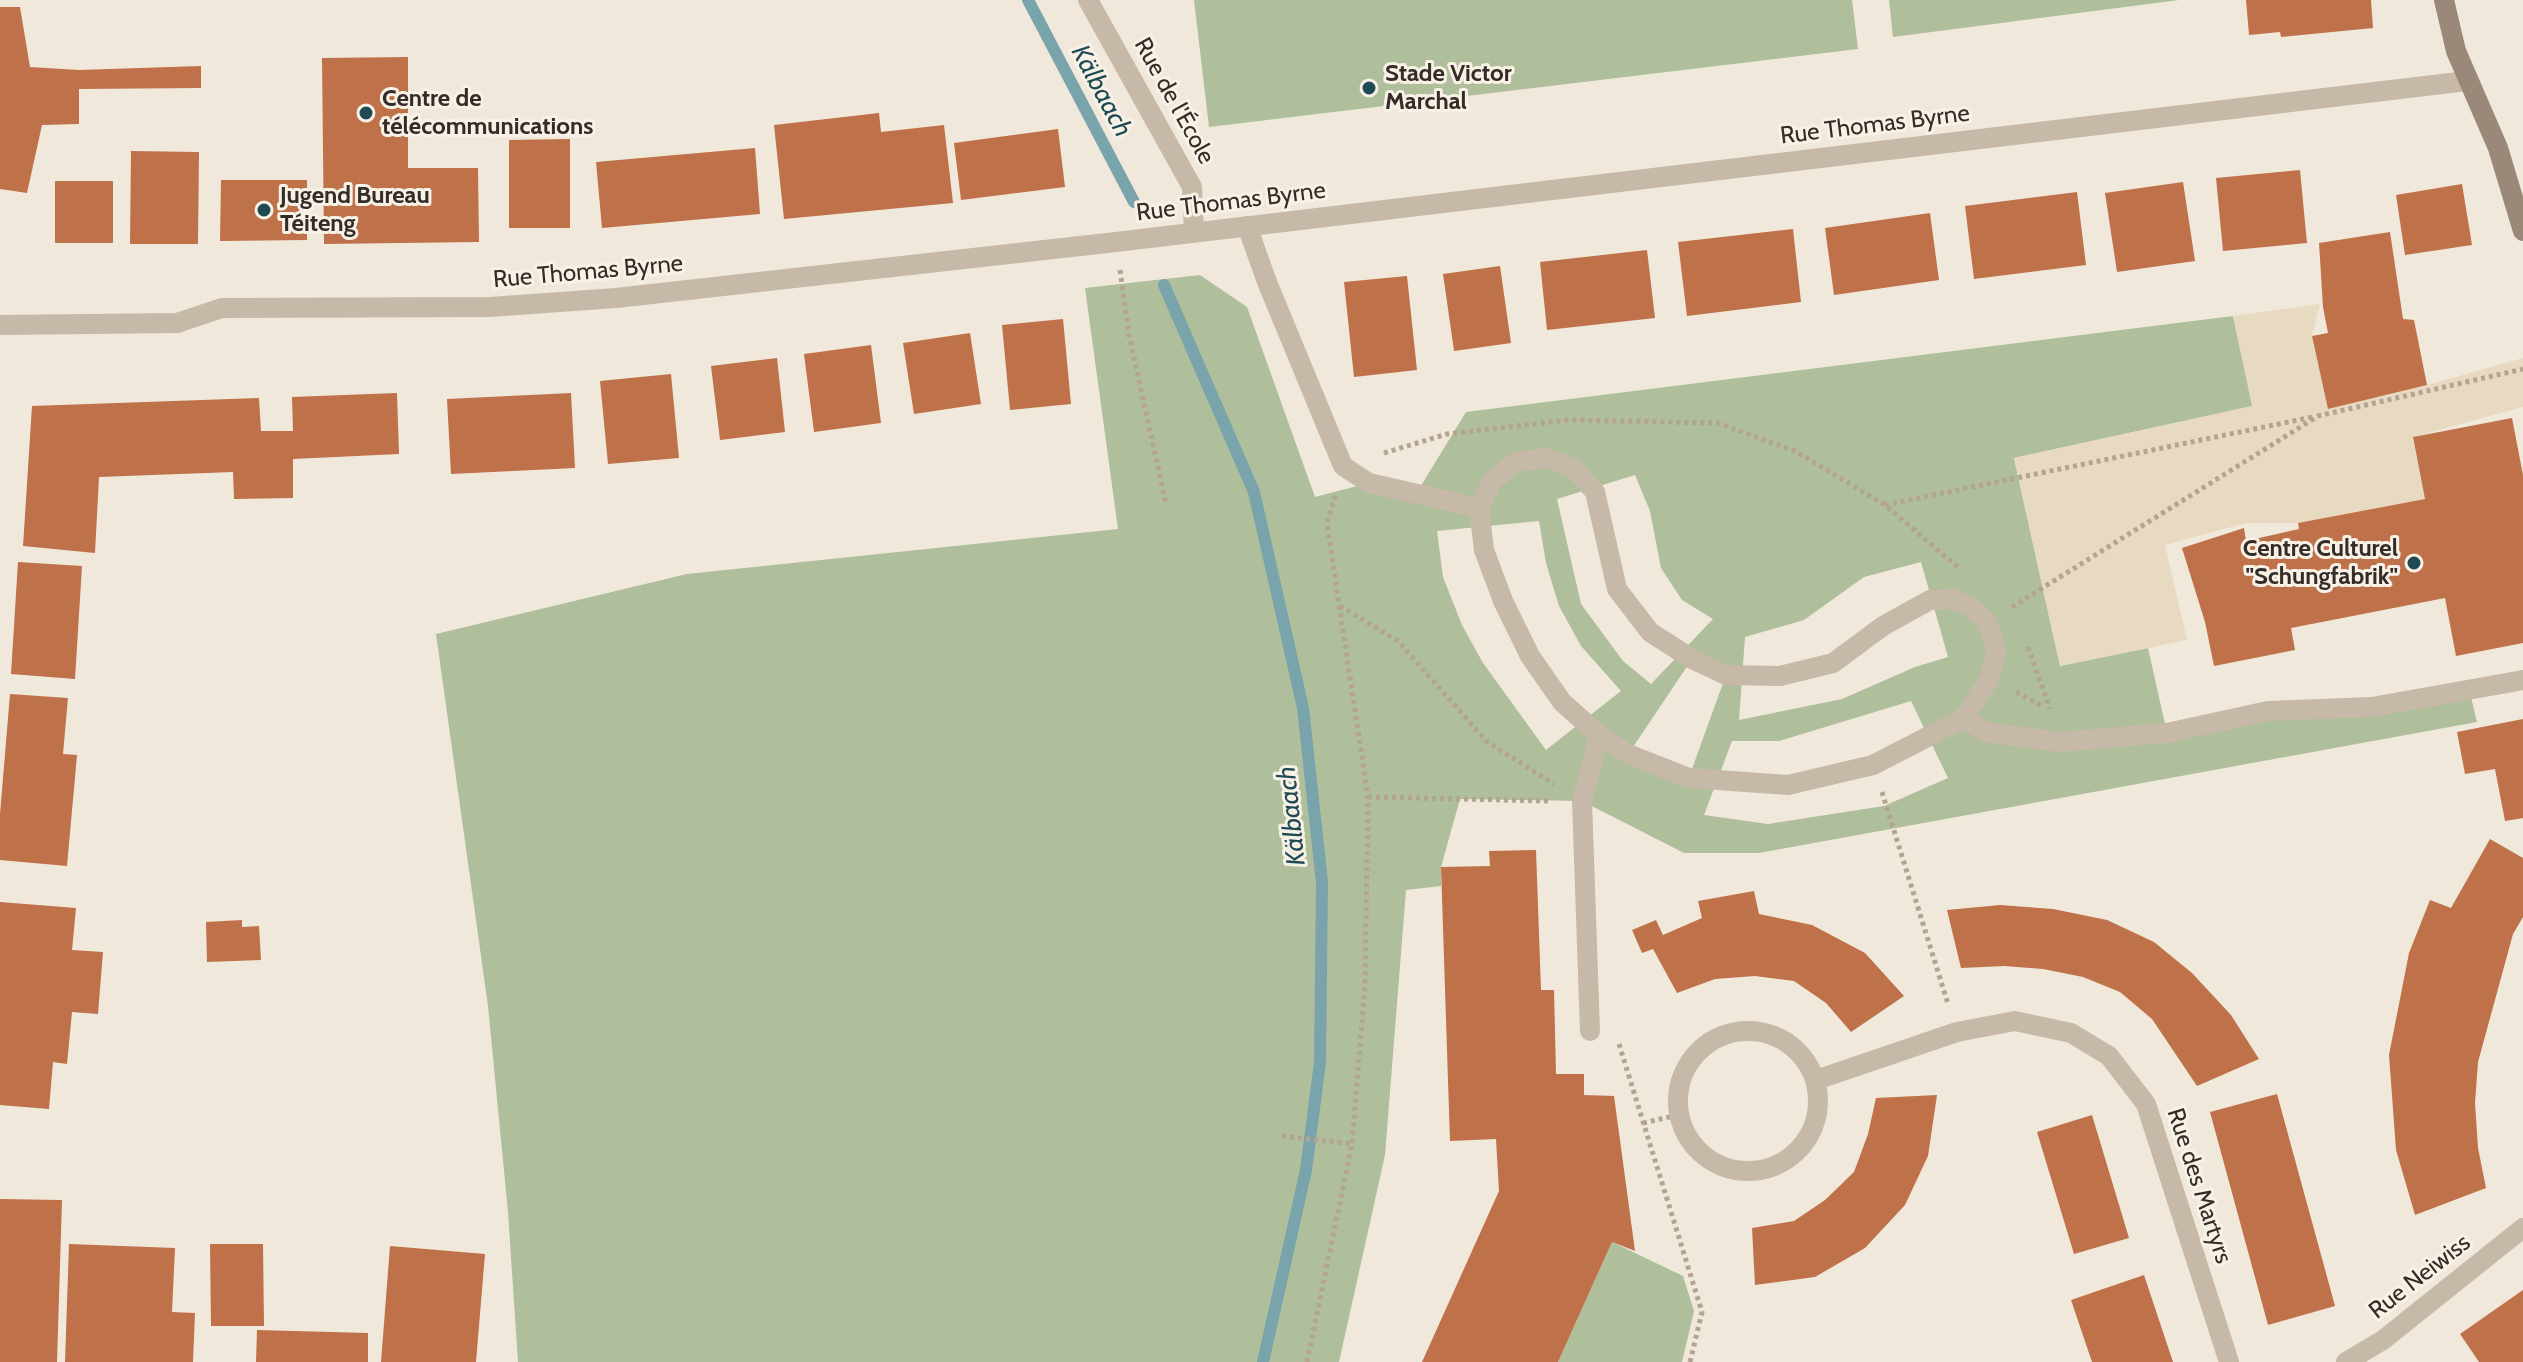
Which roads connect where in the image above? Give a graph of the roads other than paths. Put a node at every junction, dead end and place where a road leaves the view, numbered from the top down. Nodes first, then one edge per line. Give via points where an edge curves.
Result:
1 (1088, 0) edge
2 (2444, 0) edge
3 (2467, 81) junction
4 (1247, 226) junction
5 (2523, 231) edge
6 (1194, 232) junction
7 (0, 325) edge
8 (1479, 508) junction
9 (2523, 680) edge
10 (1964, 718) junction
11 (1599, 735) junction
12 (1590, 1031) road end
13 (1816, 1080) junction
14 (2523, 1228) edge
15 (2229, 1362) edge
16 (2346, 1362) edge

1 - 6 street, Rue de l'École via 1192,187
2 - 3 main road
3 - 4 street, Rue Thomas Byrne
3 - 5 main road via 2498,148
4 - 6 street, Rue Thomas Byrne
4 - 8 street via 1343,466 1369,483
6 - 7 street, Rue Thomas Byrne via 553,303 222,308 177,323
8 - 10 street via 1492,481 1516,462 1547,458 1575,469 1595,492 1617,589 1650,632 1726,675 1780,676 1833,663 1930,600 1952,599 1971,607 1987,622 1996,650 1990,678
8 - 11 street via 1484,550 1530,656 1562,702
9 - 10 street via 2372,707 2268,711 2167,733 2060,742 1985,732
10 - 11 street via 1873,765 1788,785 1689,778 1628,754
11 - 12 street via 1582,801
13 - 13 street via 1815,1125 1803,1145 1766,1170 1720,1166 1686,1136 1678,1115 1677,1091 1684,1069 1718,1036 1742,1030 1776,1036 1805,1058
13 - 15 street, Rue des Martyrs via 1957,1032 2015,1021 2071,1033 2109,1056 2146,1104
14 - 16 street, Rue Neiwiss via 2383,1340

